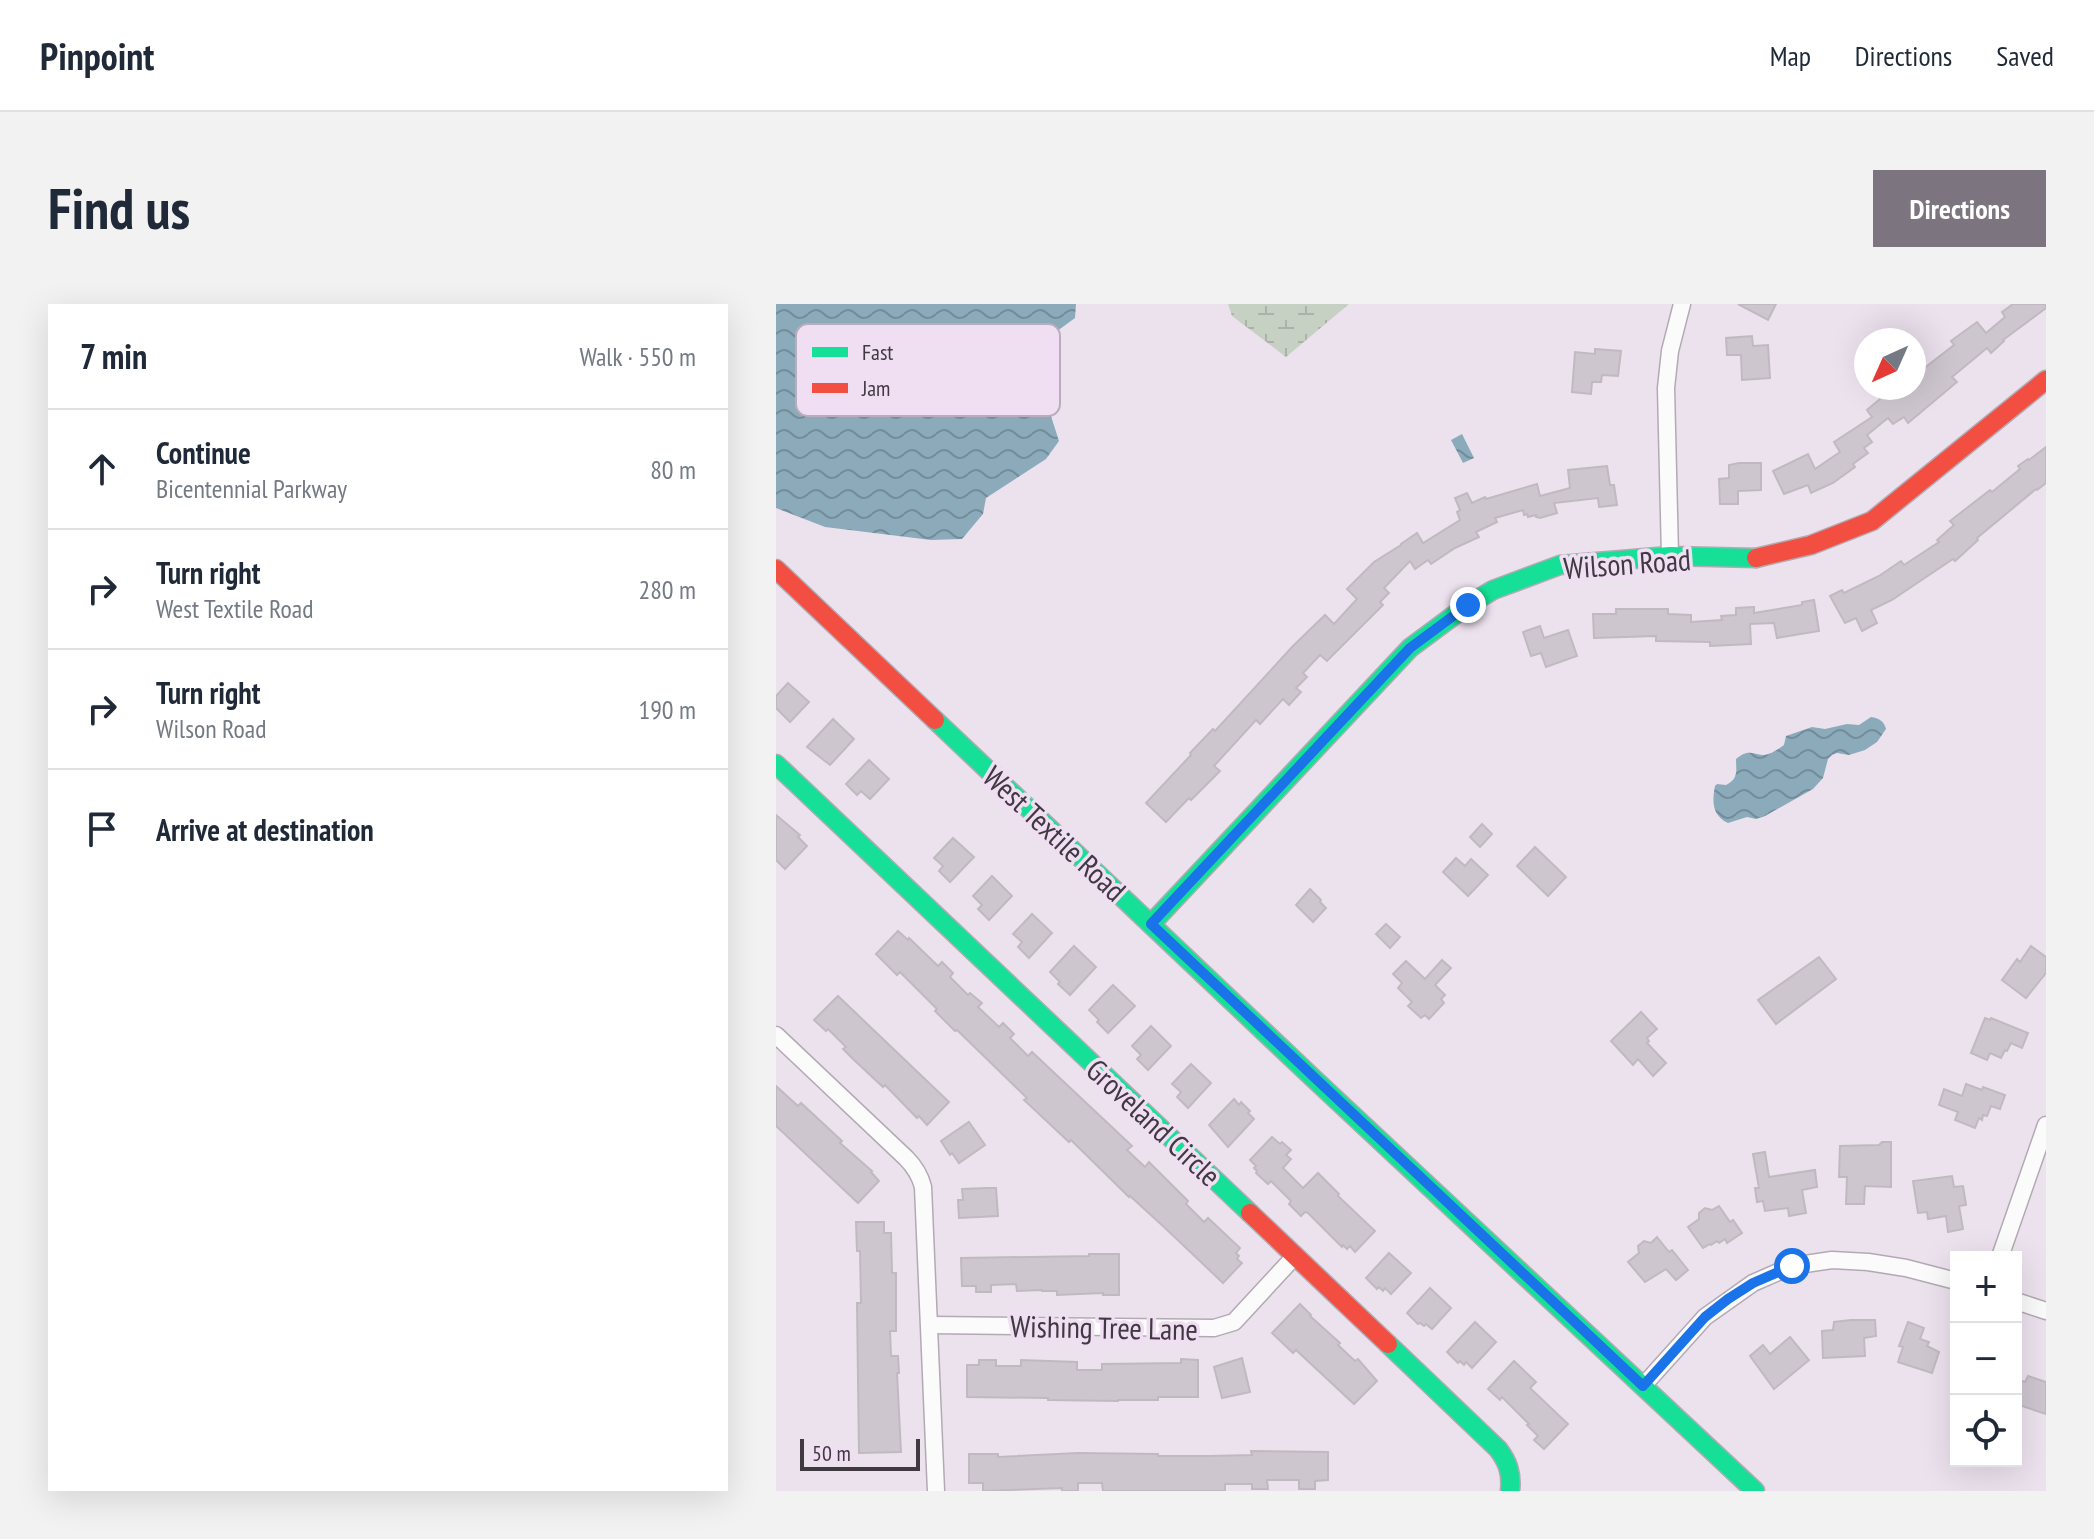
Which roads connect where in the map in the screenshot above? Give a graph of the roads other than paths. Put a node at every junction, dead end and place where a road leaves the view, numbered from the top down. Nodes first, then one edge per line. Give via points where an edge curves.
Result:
1 (1682, 304) edge
2 (2046, 380) edge
3 (1670, 556) junction
4 (776, 569) edge
5 (776, 764) edge
6 (1151, 924) junction
7 (776, 1035) edge
8 (2046, 1125) edge
9 (2002, 1251) edge
10 (1295, 1256) junction
11 (1950, 1279) edge
12 (2022, 1303) edge
13 (2046, 1311) edge
14 (930, 1325) junction
15 (1643, 1386) junction
16 (936, 1491) edge
17 (1510, 1491) edge
18 (1755, 1491) edge

1 - 3 street via 1666,388
2 - 3 street, Wilson Road via 1872,521 1811,545 1755,558
3 - 6 street, Wilson Road via 1560,565 1468,605 1399,659
4 - 6 street, West Textile Road
5 - 10 street, Groveland Circle
6 - 15 street, West Textile Road
7 - 14 street via 918,1173
8 - 9 street
10 - 14 street, Wishing Tree Lane via 1226,1326
10 - 17 street, Groveland Circle via 1493,1443 1510,1467
11 - 15 street via 1868,1262 1792,1266 1753,1283 1705,1317
12 - 13 street
14 - 16 street
15 - 18 street, West Textile Road

